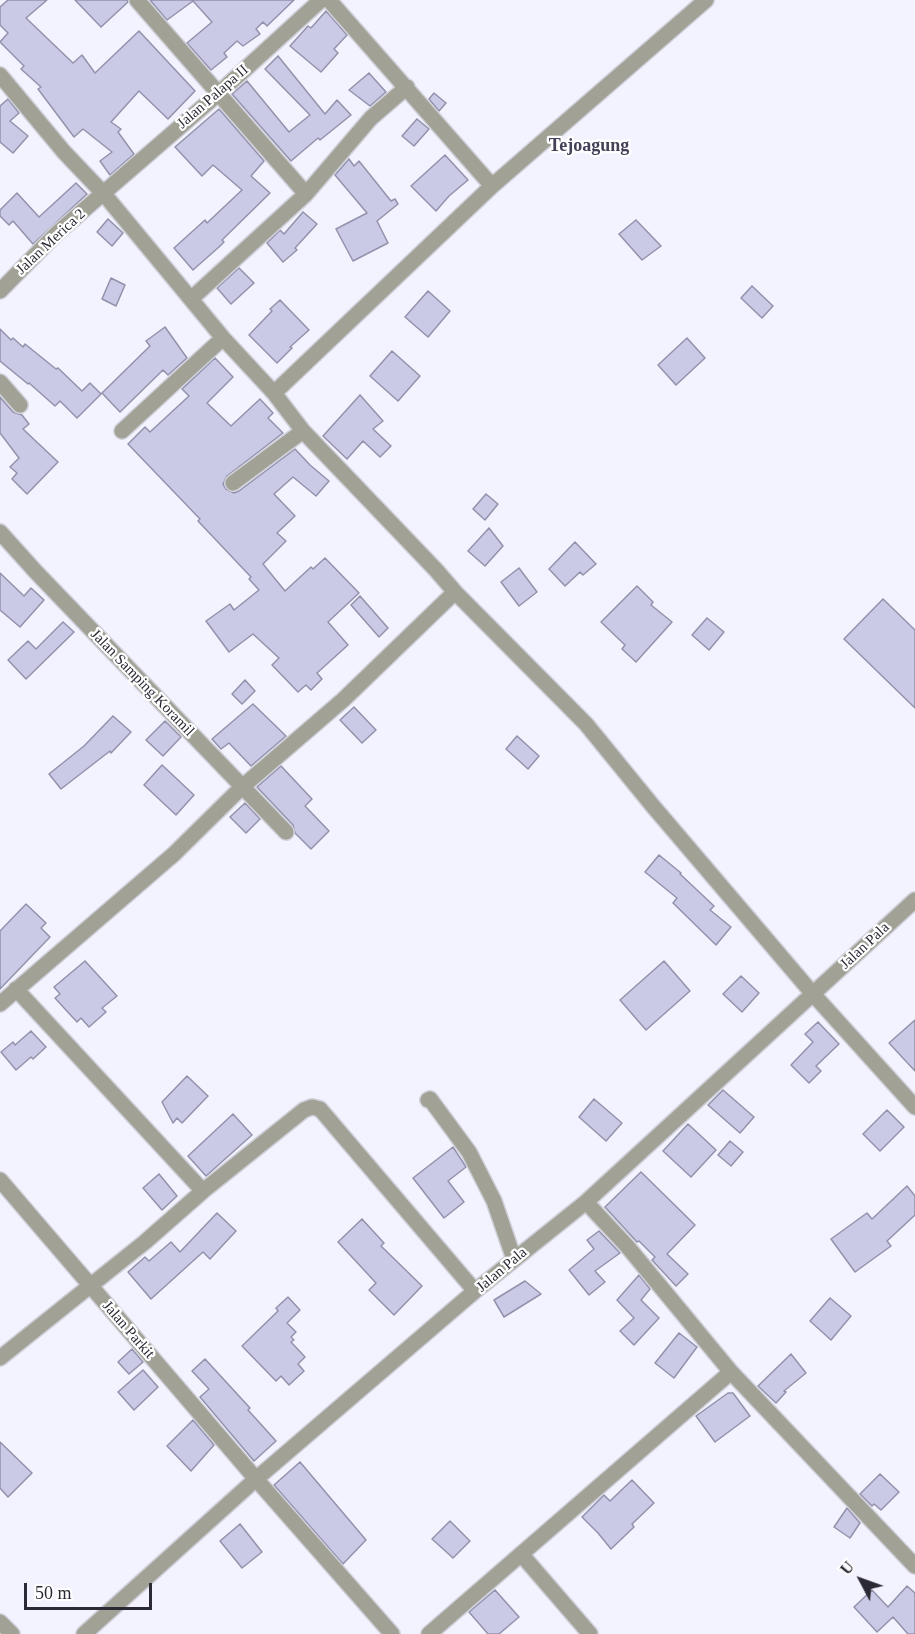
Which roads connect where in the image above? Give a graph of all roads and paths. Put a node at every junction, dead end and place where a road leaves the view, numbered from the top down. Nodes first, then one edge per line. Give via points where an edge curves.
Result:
1 (321, 0) edge
2 (329, 0) edge
3 (706, 0) edge
4 (140, 1) edge
5 (0, 75) edge
6 (407, 87) junction
7 (219, 93) junction
8 (492, 186) junction
9 (104, 194) junction
10 (306, 194) junction
11 (0, 291) edge
12 (191, 299) junction
13 (223, 338) junction
14 (0, 382) edge
15 (274, 393) junction
16 (20, 405) dead end
17 (122, 431) dead end
18 (303, 431) junction
19 (233, 483) dead end
20 (0, 532) edge
21 (455, 592) junction
22 (242, 787) junction
23 (286, 832) dead end
24 (915, 900) edge
25 (16, 989) junction
26 (813, 994) junction
27 (0, 1004) edge
28 (428, 1100) dead end
29 (915, 1107) edge
30 (0, 1180) edge
31 (203, 1191) junction
32 (586, 1202) junction
33 (514, 1259) junction
34 (90, 1286) junction
35 (475, 1292) junction
36 (0, 1358) edge
37 (731, 1372) junction
38 (256, 1479) junction
39 (521, 1554) junction
40 (915, 1566) edge
41 (0, 1622) edge
42 (12, 1634) edge
43 (84, 1634) edge
44 (392, 1634) edge
45 (429, 1634) edge
46 (590, 1634) edge

1 - 7 street, Jalan Palapa II
2 - 6 street
3 - 8 street
4 - 7 street
5 - 9 street
6 - 8 street
6 - 10 street via 371,118
7 - 9 street, Jalan Palapa II
7 - 10 street
8 - 15 street
9 - 11 street, Jalan Merica 2 via 56,234
9 - 12 street
10 - 12 street
12 - 13 street
13 - 15 street
13 - 17 street
14 - 16 street
15 - 18 street
18 - 19 street
18 - 21 street
20 - 22 street, Jalan Samping Koramil
21 - 22 street via 352,692
21 - 26 street via 586,724
22 - 23 street, Jalan Samping Koramil
22 - 25 street via 174,854
24 - 26 street, Jalan Pala
25 - 27 street
25 - 31 street
26 - 29 street
26 - 32 street, Jalan Pala
28 - 33 street via 469,1152 494,1201
30 - 34 street, Jalan Parkit
31 - 34 street
31 - 35 street via 304,1110 320,1109
32 - 33 street, Jalan Pala
32 - 37 street
33 - 35 street, Jalan Pala
34 - 36 street
34 - 38 street, Jalan Parkit
35 - 38 street, Jalan Pala
37 - 39 street
37 - 40 street
38 - 43 street, Jalan Pala
38 - 44 street, Jalan Parkit
39 - 45 street
39 - 46 street
41 - 42 street

